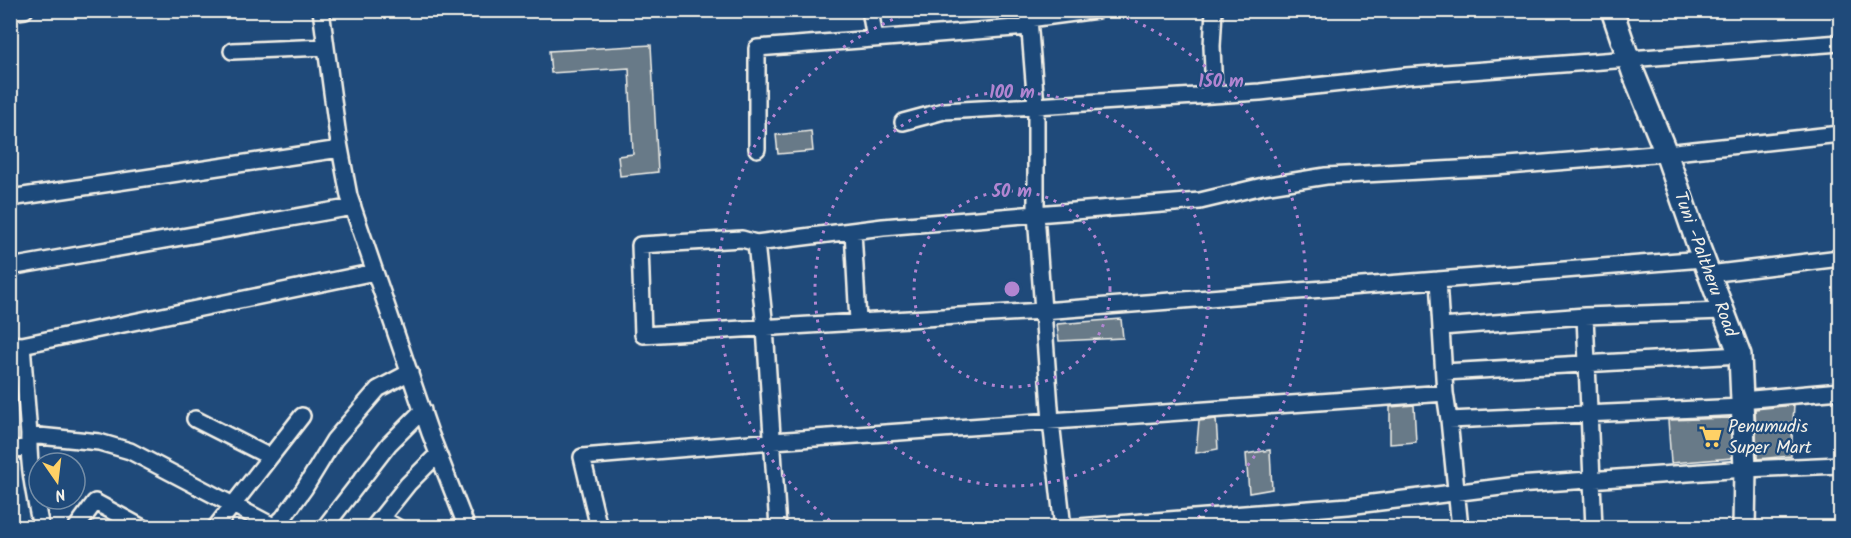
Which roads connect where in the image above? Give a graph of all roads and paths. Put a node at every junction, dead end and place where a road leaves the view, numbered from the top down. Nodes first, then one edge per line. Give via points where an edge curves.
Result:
1 (25, 10) edge
2 (321, 10) edge
3 (870, 10) edge
4 (1097, 10) edge
5 (1214, 10) edge
6 (1612, 10) edge
7 (10, 12) edge
8 (1029, 27) junction
9 (875, 39) junction
10 (1840, 43) edge
11 (326, 47) junction
12 (232, 51) dead end
13 (1628, 59) junction
14 (1214, 95) junction
15 (1036, 106) junction
16 (903, 122) dead end
17 (1840, 134) edge
18 (340, 149) junction
19 (757, 149) dead end
20 (1666, 153) junction
21 (10, 198) edge
22 (353, 207) junction
23 (1036, 213) junction
24 (853, 231) junction
25 (756, 243) junction
26 (1840, 258) edge
27 (1706, 266) junction
28 (10, 267) edge
29 (375, 272) junction
30 (1438, 280) junction
31 (1723, 310) junction
32 (1043, 311) junction
33 (1585, 316) junction
34 (858, 321) junction
35 (1441, 327) junction
36 (765, 328) junction
37 (16, 344) edge
38 (1740, 354) junction
39 (1588, 365) junction
40 (410, 372) junction
41 (1444, 372) junction
42 (1840, 391) edge
43 (1445, 393) junction
44 (1742, 404) junction
45 (423, 410) junction
46 (1588, 413) junction
47 (302, 416) dead end
48 (195, 419) dead end
49 (1449, 420) junction
50 (1051, 421) junction
51 (29, 441) junction
52 (773, 441) junction
53 (10, 449) edge
54 (438, 454) junction
55 (270, 457) junction
56 (1840, 465) edge
57 (1745, 469) junction
58 (1591, 480) junction
59 (1457, 492) junction
60 (233, 505) junction
61 (377, 523) edge
62 (274, 527) edge
63 (42, 528) edge
64 (76, 528) edge
65 (143, 528) edge
66 (215, 528) edge
67 (324, 528) edge
68 (398, 528) edge
69 (467, 528) edge
70 (599, 528) edge
71 (778, 528) edge
72 (1064, 528) edge
73 (1460, 528) edge
74 (1594, 528) edge
75 (1744, 528) edge

1 - 7 street
2 - 11 street
3 - 9 street
4 - 8 street via 1029,20
5 - 14 street
6 - 13 street, Tuni -Paltheru Road
8 - 9 street
8 - 15 street
9 - 19 street via 757,48
10 - 13 street
11 - 12 street
11 - 18 street
13 - 14 street
13 - 20 street, Tuni -Paltheru Road
14 - 15 street
15 - 16 street via 944,111
15 - 23 street
17 - 20 street
18 - 21 street
18 - 22 street
20 - 23 street via 1326,176 1200,201
20 - 27 street, Tuni -Paltheru Road
22 - 28 street
22 - 29 street
23 - 24 street
23 - 32 street
24 - 25 street
24 - 34 street
25 - 36 street
25 - 36 street via 742,239 640,244 643,334
26 - 27 street
27 - 30 street
27 - 31 street, Tuni -Paltheru Road
29 - 37 street
29 - 40 street
30 - 32 street
30 - 35 street
31 - 33 street
31 - 38 street, Tuni -Paltheru Road
32 - 34 street
32 - 50 street
33 - 35 street
33 - 39 street
34 - 36 street
35 - 41 street
36 - 52 street
37 - 51 street
38 - 39 street
38 - 44 street, Tuni -Paltheru Road
39 - 41 street
39 - 46 street
40 - 45 street
40 - 62 street via 378,389 334,440 304,489
41 - 43 street
42 - 44 street
43 - 49 street
43 - 50 street
44 - 46 street
44 - 57 street, Tuni -Paltheru Road
45 - 54 street
45 - 67 street via 389,444
46 - 49 street
46 - 58 street
47 - 55 street
48 - 55 street
49 - 59 street
50 - 52 street
50 - 72 street
51 - 53 street
51 - 60 street via 99,442 130,451
51 - 63 street
52 - 70 street via 582,457
52 - 71 street
54 - 61 street
54 - 69 street
55 - 60 street
56 - 57 street
57 - 58 street
57 - 75 street, Tuni -Paltheru Road
58 - 59 street
58 - 74 street
59 - 72 street via 1348,506
59 - 73 street
60 - 62 street
60 - 66 street
61 - 68 street
64 - 65 street via 95,502

